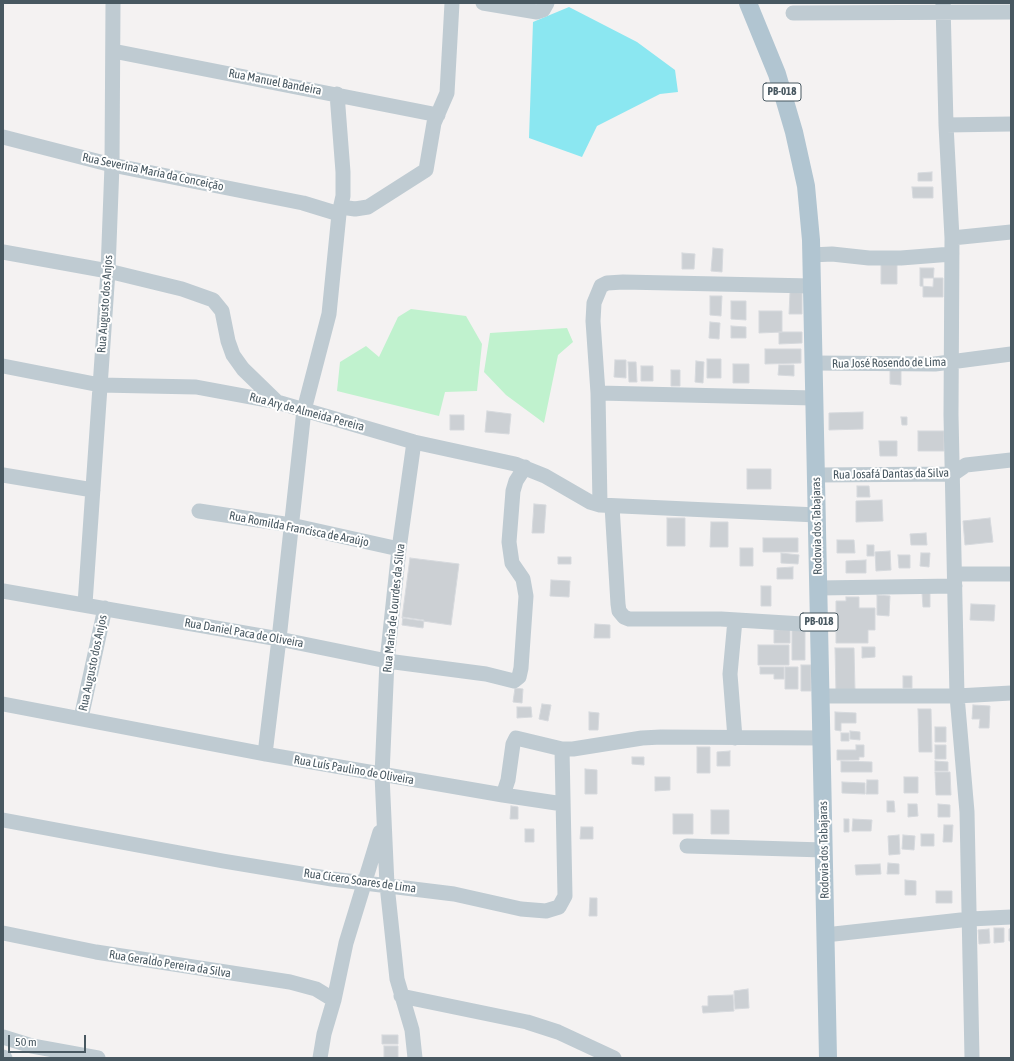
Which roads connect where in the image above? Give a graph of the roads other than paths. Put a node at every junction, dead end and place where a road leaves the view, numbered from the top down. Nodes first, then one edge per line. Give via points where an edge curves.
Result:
1 (113, 3) edge
2 (452, 3) edge
3 (483, 3) edge
4 (547, 3) edge
5 (748, 3) edge
6 (943, 8) edge
7 (1011, 12) edge
8 (793, 13) dead end
9 (113, 51) junction
10 (337, 94) junction
11 (438, 115) junction
12 (1011, 124) edge
13 (946, 125) junction
14 (3, 137) edge
15 (112, 165) junction
16 (340, 210) junction
17 (1011, 232) edge
18 (952, 238) junction
19 (3, 252) edge
20 (952, 254) junction
21 (811, 255) junction
22 (108, 271) junction
23 (812, 286) junction
24 (1011, 354) edge
25 (951, 362) junction
26 (814, 364) junction
27 (3, 366) edge
28 (100, 385) junction
29 (598, 393) junction
30 (814, 398) junction
31 (276, 402) junction
32 (304, 410) junction
33 (414, 442) junction
34 (1011, 460) edge
35 (525, 467) junction
36 (953, 474) junction
37 (3, 475) edge
38 (817, 475) junction
39 (93, 490) junction
40 (606, 506) junction
41 (199, 511) dead end
42 (817, 515) junction
43 (291, 525) junction
44 (399, 549) junction
45 (1011, 574) edge
46 (955, 580) junction
47 (818, 588) junction
48 (3, 591) edge
49 (84, 604) junction
50 (104, 608) junction
51 (735, 620) junction
52 (819, 626) junction
53 (279, 639) junction
54 (387, 661) junction
55 (1011, 693) edge
56 (820, 696) junction
57 (957, 696) junction
58 (3, 704) edge
59 (81, 718) junction
60 (735, 738) junction
61 (821, 738) junction
62 (562, 749) junction
63 (264, 754) junction
64 (382, 775) junction
65 (503, 795) junction
66 (563, 804) junction
67 (3, 820) edge
68 (383, 821) junction
69 (687, 846) dead end
70 (824, 850) junction
71 (365, 882) junction
72 (387, 885) junction
73 (1011, 917) edge
74 (970, 919) junction
75 (3, 934) edge
76 (825, 935) junction
77 (401, 996) junction
78 (334, 1000) junction
79 (3, 1037) edge
80 (98, 1058) edge
81 (320, 1058) edge
82 (415, 1058) edge
83 (614, 1058) edge
84 (828, 1058) edge
85 (972, 1058) edge

1 - 9 street, Rua Augusto dos Anjos
2 - 11 street, Rua Severina Maria da Conceição via 447,94
3 - 4 street via 527,11 543,10
5 - 21 main road, Rodovia dos Tabajaras / PB-018 via 777,74 794,132 806,186
6 - 7 street
6 - 8 street
6 - 13 street
9 - 10 street, Rua Manuel Bandeira
9 - 15 street, Rua Augusto dos Anjos
10 - 11 street, Rua Manuel Bandeira
10 - 16 street via 343,150
11 - 16 street, Rua Severina Maria da Conceição via 434,123 426,170 368,207
12 - 13 street
13 - 18 street
14 - 15 street, Rua Severina Maria da Conceição
15 - 16 street, Rua Severina Maria da Conceição
15 - 22 street, Rua Augusto dos Anjos
16 - 32 street via 329,314
17 - 18 street
18 - 20 street
19 - 22 street
20 - 21 street via 901,258
20 - 25 street
21 - 23 main road, Rodovia dos Tabajaras / PB-018
22 - 28 street, Rua Augusto dos Anjos
22 - 31 street via 182,289 213,300 222,311 233,355 243,369
23 - 26 main road, Rodovia dos Tabajaras / PB-018
23 - 29 street via 623,282 604,284 598,291 594,303 593,321
24 - 25 street, Rua José Rosendo de Lima
25 - 26 street, Rua José Rosendo de Lima via 905,365
25 - 36 street
26 - 30 main road, Rodovia dos Tabajaras / PB-018
27 - 28 street, Rua Ary de Almeida Pereira
28 - 31 street, Rua Ary de Almeida Pereira via 196,387
28 - 39 street, Rua Augusto dos Anjos
29 - 30 street
29 - 40 street
30 - 38 main road, Rodovia dos Tabajaras / PB-018
31 - 32 street, Rua Ary de Almeida Pereira
32 - 33 street, Rua Ary de Almeida Pereira
32 - 43 street
33 - 35 street, Rua Ary de Almeida Pereira
33 - 44 street, Rua Maria de Lourdes da Silva
34 - 36 street, Rua Josafá Dantas da Silva via 966,465
35 - 40 street, Rua Ary de Almeida Pereira via 590,502
35 - 54 street, Rua Daniel Paca de Oliveira via 514,486 509,542 512,563 523,579 526,596 520,674 517,680
36 - 38 street, Rua Josafá Dantas da Silva
36 - 46 street
37 - 39 street
38 - 42 main road, Rodovia dos Tabajaras / PB-018
39 - 49 street, Rua Augusto dos Anjos
40 - 42 street
40 - 51 street via 621,614 629,619
41 - 43 street, Rua Romilda Francisca de Araújo
42 - 47 main road, Rodovia dos Tabajaras / PB-018
43 - 44 street, Rua Romilda Francisca de Araújo
43 - 53 street
44 - 54 street, Rua Maria de Lourdes da Silva
45 - 46 street
46 - 47 street
46 - 57 street
47 - 52 main road, Rodovia dos Tabajaras / PB-018
48 - 49 street, Rua Daniel Paca de Oliveira
49 - 50 street, Rua Daniel Paca de Oliveira
50 - 53 street, Rua Daniel Paca de Oliveira
50 - 59 street, Rua Augusto dos Anjos
51 - 52 street
51 - 60 street via 730,674
52 - 56 main road, Rodovia dos Tabajaras / PB-018
53 - 54 street, Rua Daniel Paca de Oliveira
53 - 63 street
54 - 64 street, Rua Maria de Lourdes da Silva
55 - 57 street
56 - 57 street
56 - 61 main road, Rodovia dos Tabajaras / PB-018
57 - 74 street via 967,812
58 - 59 street, Rua Luís Paulino de Oliveira
59 - 63 street, Rua Luís Paulino de Oliveira
60 - 61 street
60 - 62 street via 661,736 586,749
61 - 70 main road, Rodovia dos Tabajaras / PB-018
62 - 65 street via 516,738
62 - 66 street, Rua Cícero Soares de Lima
63 - 64 street, Rua Luís Paulino de Oliveira
64 - 65 street, Rua Luís Paulino de Oliveira
64 - 68 street, Rua Maria de Lourdes da Silva
65 - 66 street, Rua Luís Paulino de Oliveira
66 - 72 street, Rua Cícero Soares de Lima via 565,896 559,907 554,910 530,911 469,896
67 - 71 street, Rua Cícero Soares de Lima via 223,860
68 - 71 street
68 - 72 street, Rua Maria de Lourdes da Silva
69 - 70 street
70 - 76 main road, Rodovia dos Tabajaras / PB-018
71 - 72 street, Rua Cícero Soares de Lima
71 - 78 street via 345,949
72 - 77 street, Rua Maria de Lourdes da Silva
73 - 74 street
74 - 76 street
74 - 85 street
75 - 78 street, Rua Geraldo Pereira da Silva via 96,952 290,982 316,990
76 - 84 main road, Rodovia dos Tabajaras / PB-018
77 - 82 street, Rua Maria de Lourdes da Silva via 412,1030
77 - 83 street via 527,1022 558,1032
78 - 81 street
79 - 80 street via 32,1046

